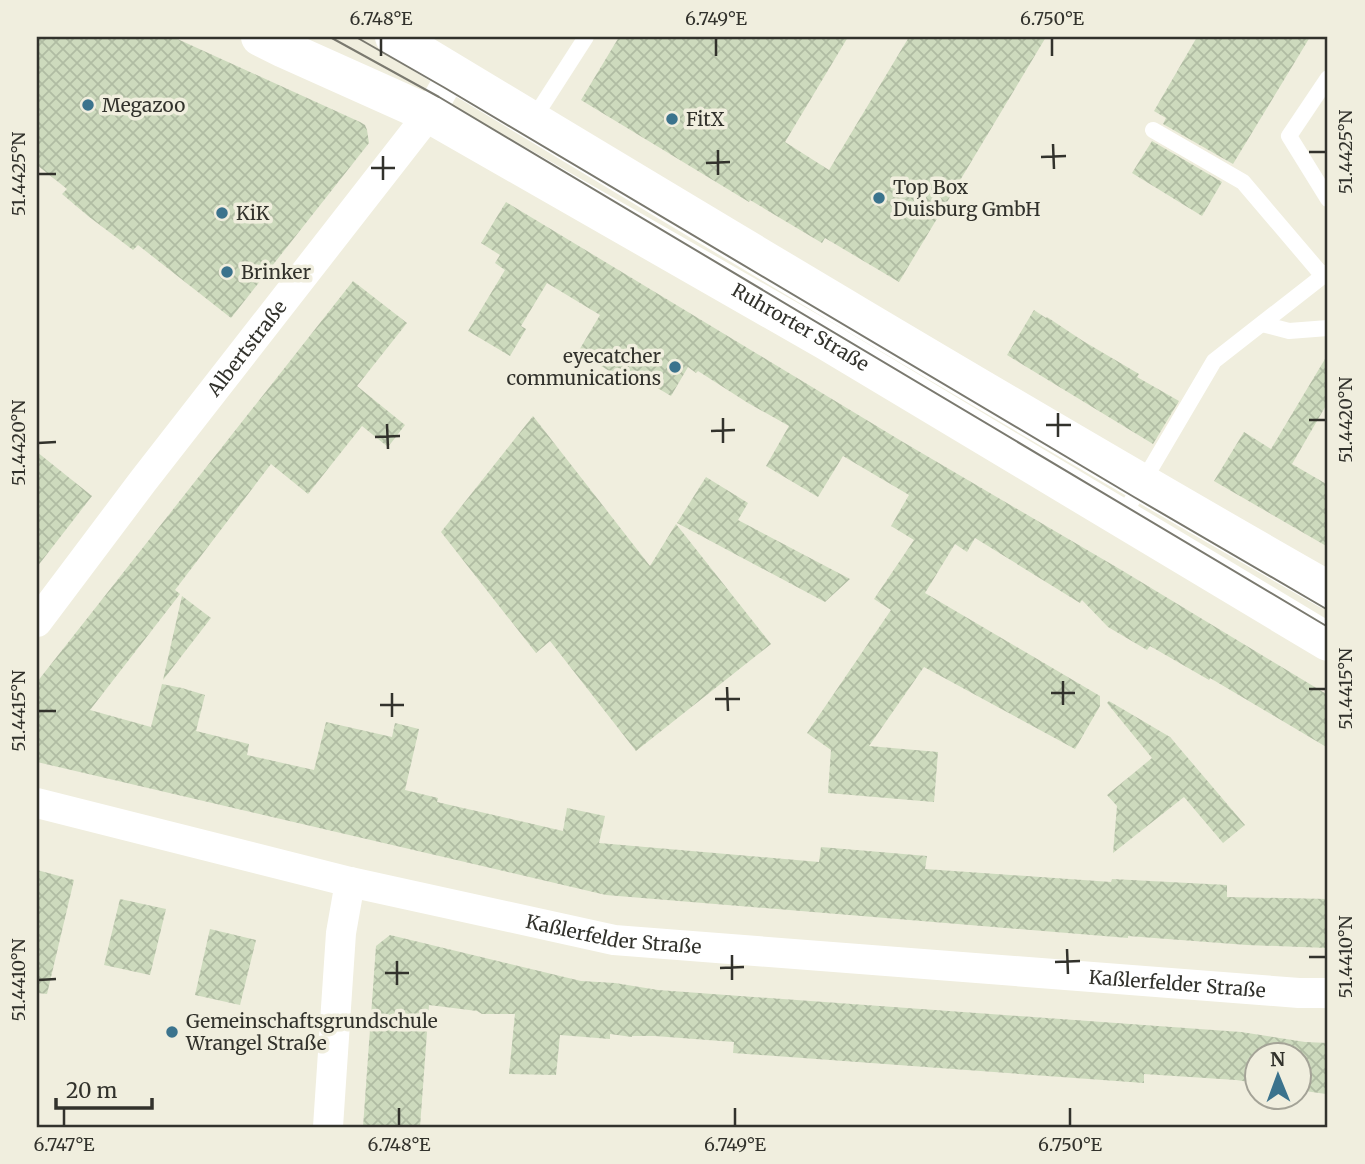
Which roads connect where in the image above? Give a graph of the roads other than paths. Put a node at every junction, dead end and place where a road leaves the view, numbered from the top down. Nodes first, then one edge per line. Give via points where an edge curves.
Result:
1 (260, 37) edge
2 (394, 37) edge
3 (586, 37) edge
4 (453, 72) junction
5 (1328, 78) edge
6 (429, 114) junction
7 (532, 121) junction
8 (1153, 130) dead end
9 (1328, 199) edge
10 (1325, 274) edge
11 (1262, 324) junction
12 (1328, 328) edge
13 (1142, 484) junction
14 (1121, 519) junction
15 (1328, 590) edge
16 (37, 622) edge
17 (1328, 642) edge
18 (37, 803) edge
19 (350, 882) junction
20 (1328, 993) edge
21 (328, 1127) edge

1 - 6 main road, Ruhrorter Straße
2 - 4 main road, Ruhrorter Straße
3 - 7 lane
4 - 6 street, Albertstraße
4 - 7 main road, Ruhrorter Straße
5 - 9 lane via 1289,136
6 - 14 main road, Ruhrorter Straße via 826,341
6 - 16 street, Albertstraße
7 - 13 main road, Ruhrorter Straße
8 - 10 lane via 1242,182
10 - 11 lane
11 - 12 lane via 1289,331
11 - 13 lane via 1214,361
13 - 14 lane
13 - 15 main road, Ruhrorter Straße
14 - 17 main road, Ruhrorter Straße
18 - 19 street, Kaßlerfelder Straße
19 - 20 street, Kaßlerfelder Straße via 614,940
19 - 21 street via 341,933

